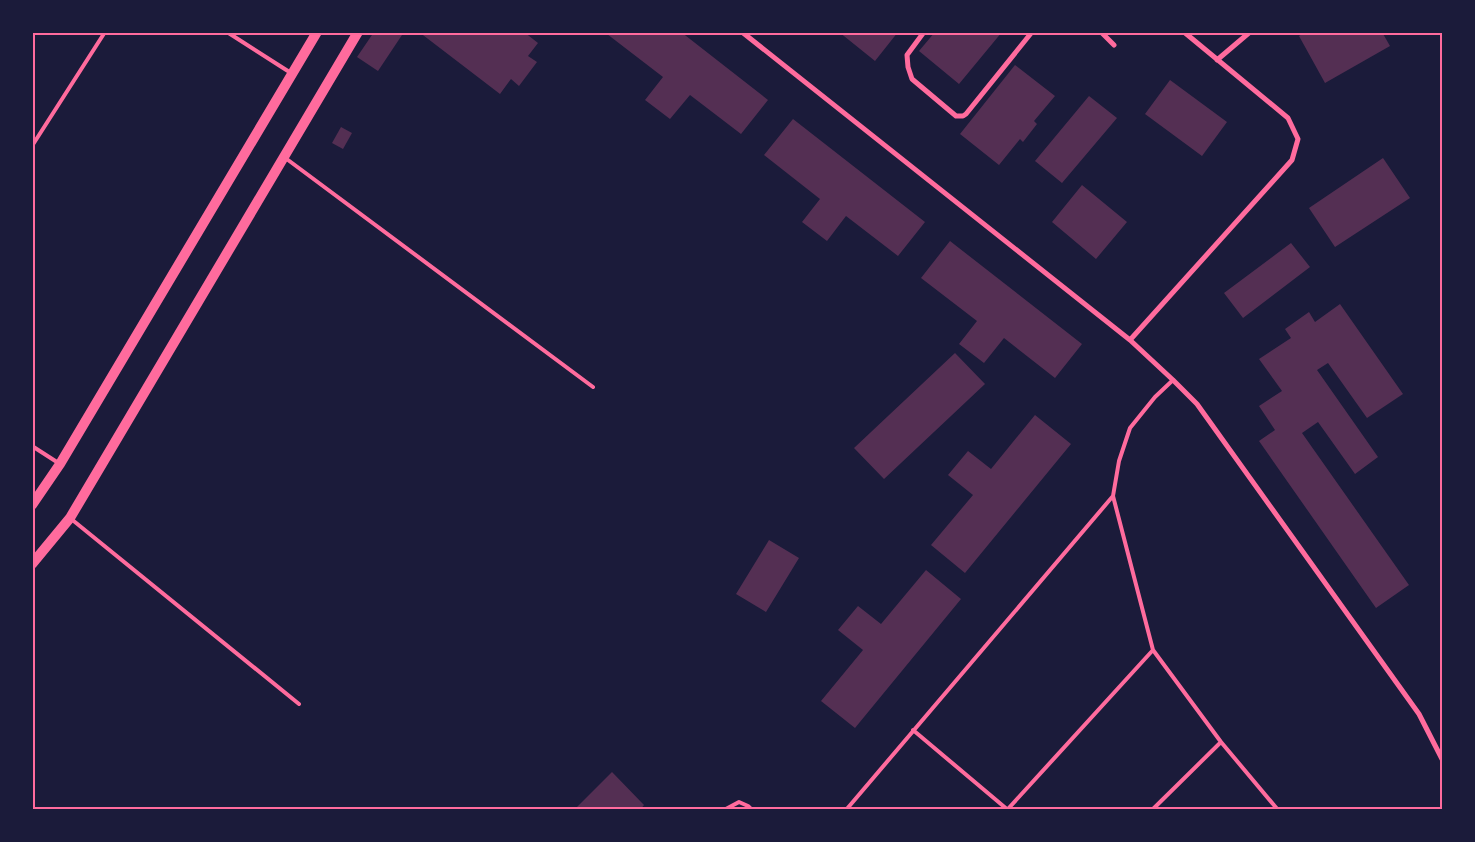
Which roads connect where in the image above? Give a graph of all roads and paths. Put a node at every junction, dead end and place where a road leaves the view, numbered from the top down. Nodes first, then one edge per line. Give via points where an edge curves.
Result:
1 (105, 32) edge
2 (227, 32) edge
3 (317, 32) edge
4 (358, 32) edge
5 (742, 32) edge
6 (924, 32) edge
7 (1032, 32) edge
8 (1101, 32) edge
9 (1184, 32) edge
10 (1250, 32) edge
11 (1114, 46) dead end
12 (1217, 60) junction
13 (293, 74) junction
14 (32, 146) edge
15 (284, 157) junction
16 (1130, 340) junction
17 (1173, 380) junction
18 (593, 387) dead end
19 (32, 446) edge
20 (60, 464) junction
21 (1113, 496) junction
22 (32, 505) edge
23 (70, 518) junction
24 (32, 564) edge
25 (1153, 650) junction
26 (299, 704) dead end
27 (913, 730) junction
28 (1221, 742) junction
29 (1442, 759) edge
30 (1008, 809) edge
31 (724, 810) edge
32 (752, 810) edge
33 (846, 810) edge
34 (1152, 810) edge
35 (1278, 810) edge

1 - 14 lane
2 - 13 lane
3 - 13 main road
4 - 15 main road
5 - 16 street
6 - 7 street via 908,55 912,79 956,116 966,114
8 - 11 street
9 - 12 street
10 - 12 street
12 - 16 street via 1288,118 1298,139 1292,160
13 - 20 main road
15 - 18 lane
15 - 23 main road
16 - 17 street
17 - 21 lane via 1130,428 1119,461
17 - 29 street via 1197,404 1413,706
19 - 20 lane
20 - 22 main road
21 - 25 lane
21 - 27 lane
23 - 24 main road
23 - 26 lane
25 - 28 lane
25 - 30 lane
27 - 30 lane
27 - 33 lane
28 - 34 lane
28 - 35 lane
31 - 32 lane via 739,802

